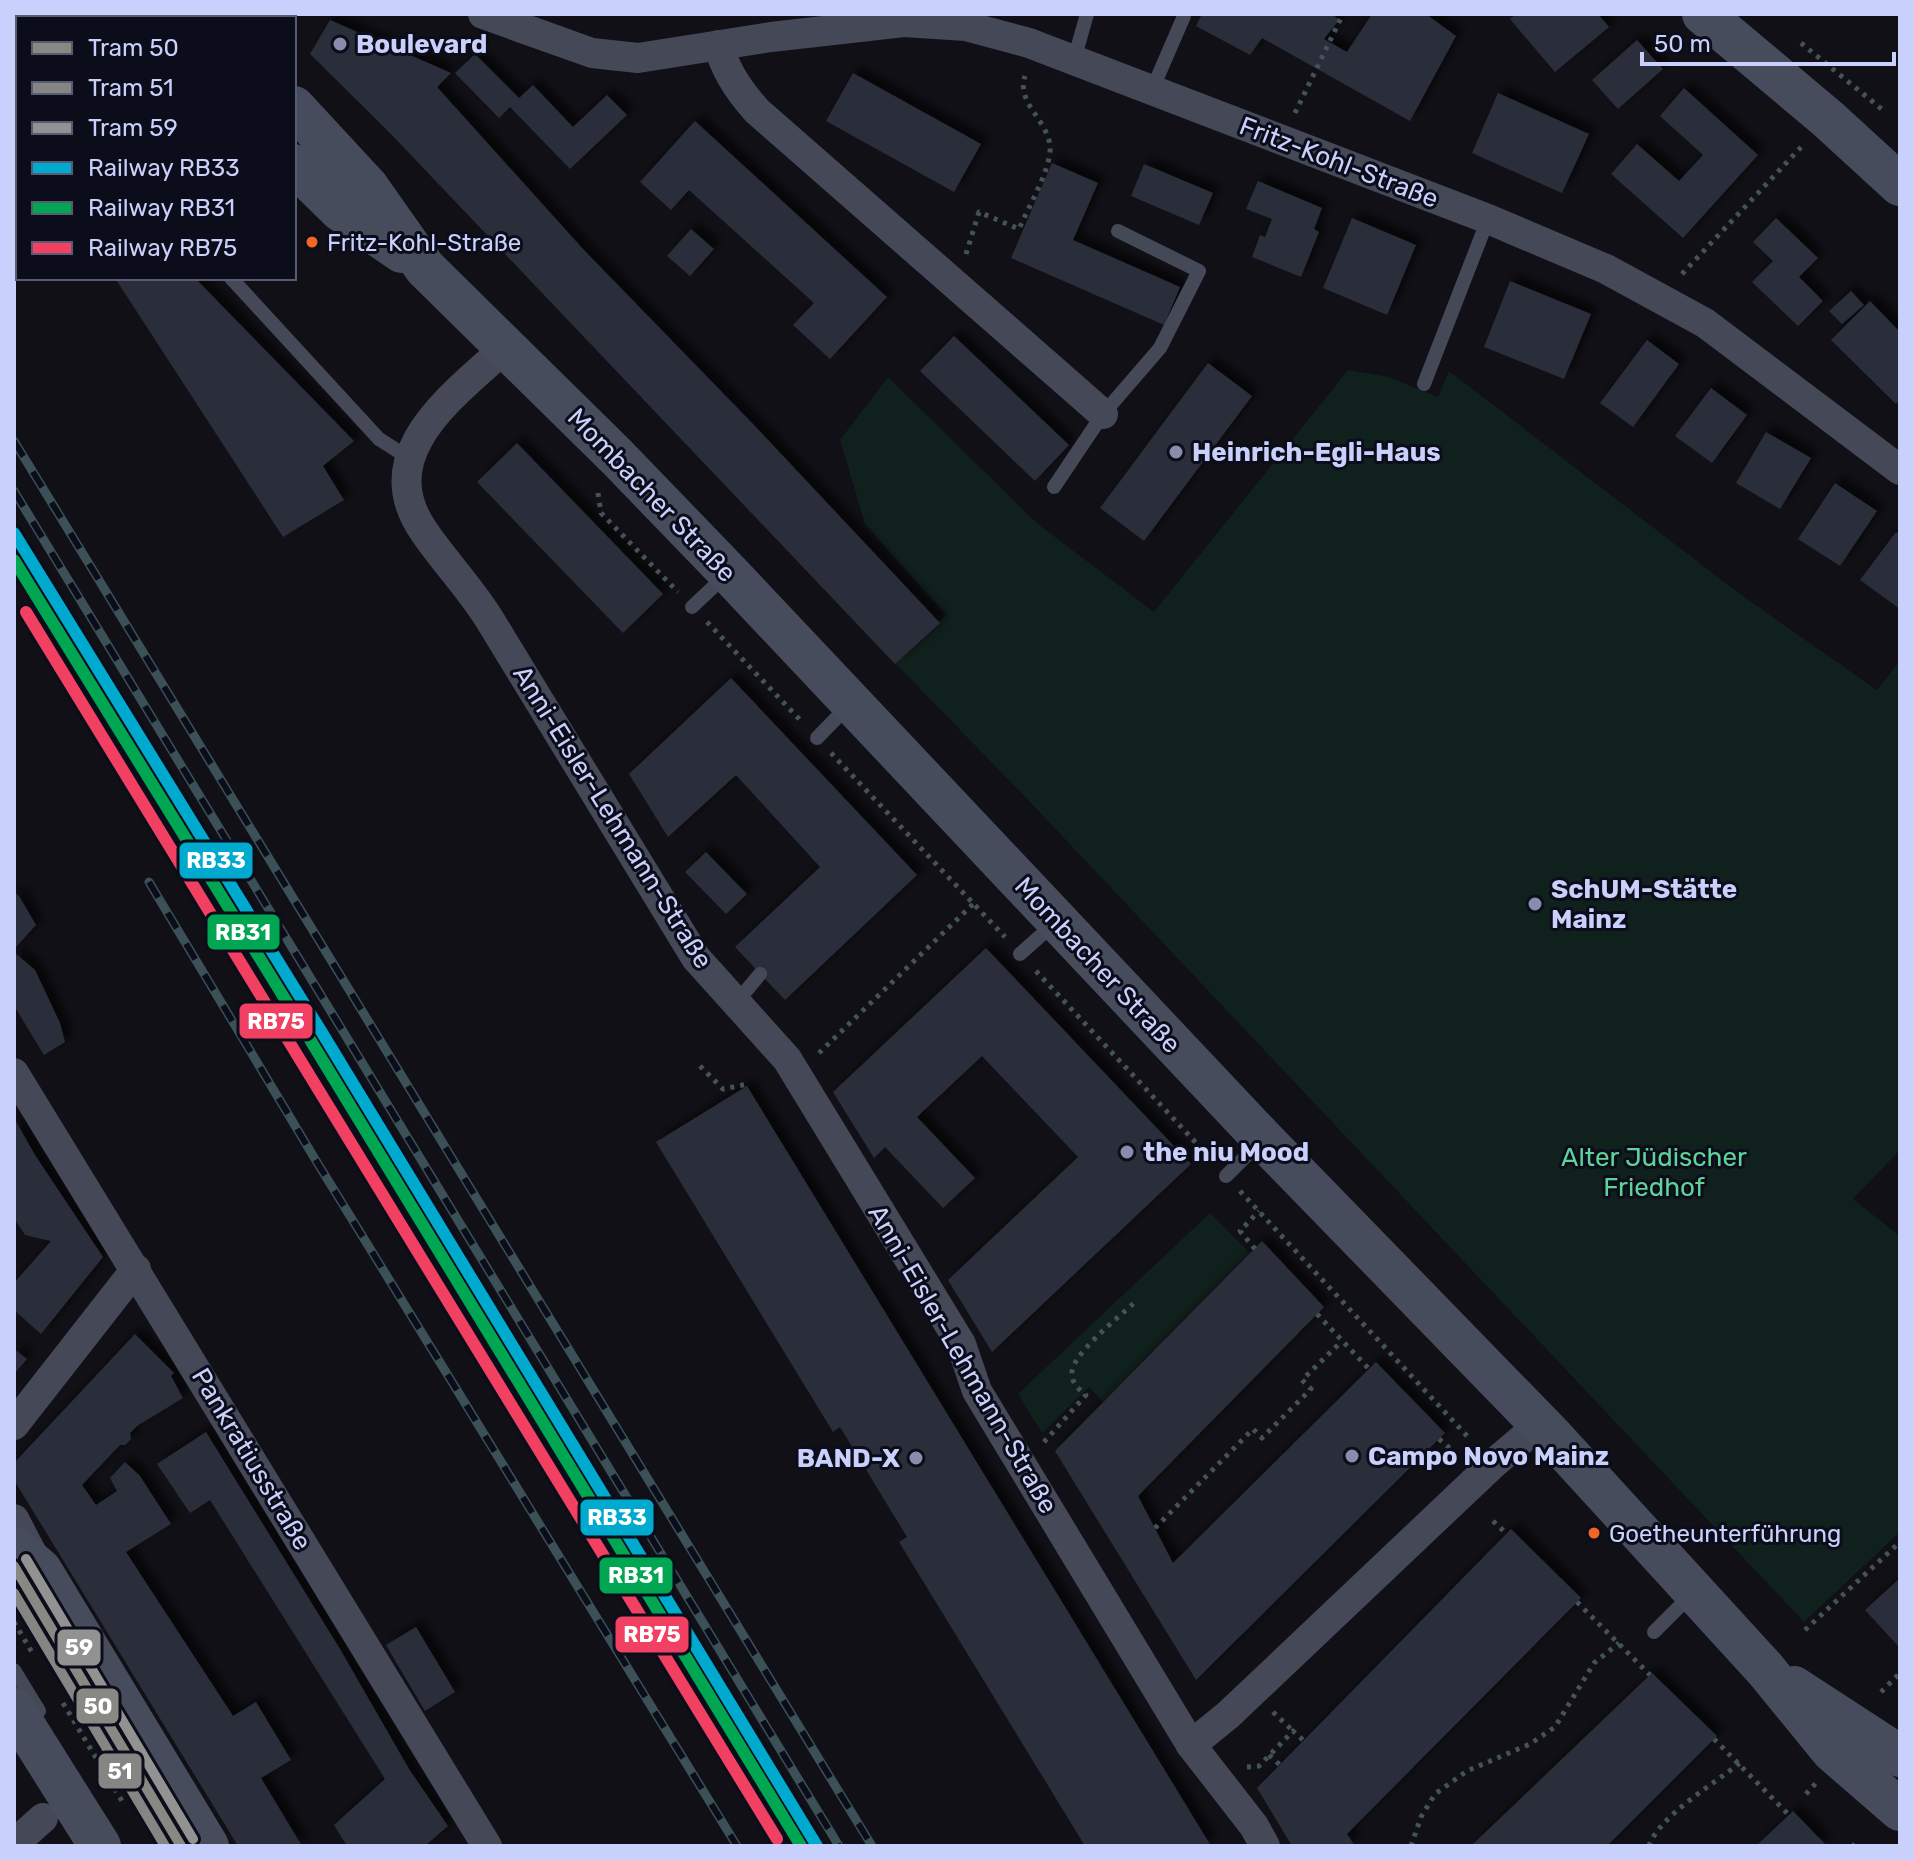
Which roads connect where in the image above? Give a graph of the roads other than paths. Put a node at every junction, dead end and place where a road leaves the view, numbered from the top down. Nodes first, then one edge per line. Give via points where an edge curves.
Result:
1 (483, 14) edge
2 (1087, 14) edge
3 (1703, 14) edge
4 (1184, 16) edge
5 (719, 45) junction
6 (1074, 60) junction
7 (1152, 90) junction
8 (296, 109) edge
9 (296, 167) edge
10 (1900, 185) edge
11 (1488, 219) junction
12 (1118, 231) dead end
13 (425, 268) junction
14 (233, 280) edge
15 (506, 347) junction
16 (1424, 384) dead end
17 (1103, 414) junction
18 (409, 458) junction
19 (1900, 470) edge
20 (1054, 487) dead end
21 (729, 573) junction
22 (692, 607) dead end
23 (851, 703) junction
24 (817, 738) dead end
25 (1057, 921) junction
26 (1020, 954) dead end
27 (760, 974) dead end
28 (736, 1003) junction
29 (14, 1073) edge
30 (1263, 1139) junction
31 (1226, 1176) dead end
32 (136, 1269) junction
33 (1540, 1424) junction
34 (14, 1425) edge
35 (14, 1519) edge
36 (23, 1561) edge
37 (1694, 1592) junction
38 (1654, 1632) dead end
39 (1765, 1669) junction
40 (14, 1670) edge
41 (30, 1717) edge
42 (1191, 1745) junction
43 (1900, 1756) edge
44 (55, 1806) junction
45 (1900, 1810) edge
46 (14, 1844) edge
47 (100, 1846) edge
48 (181, 1846) edge
49 (208, 1846) edge
50 (487, 1846) edge
51 (1265, 1846) edge

1 - 5 street, Fritz-Kohl-Straße via 614,57
2 - 6 lane
3 - 10 main road
4 - 7 lane
5 - 6 street, Fritz-Kohl-Straße via 904,22 935,23 999,34
5 - 17 street via 740,92 757,111
6 - 7 street, Fritz-Kohl-Straße
7 - 11 street, Fritz-Kohl-Straße
8 - 13 main road, Mombacher Straße via 368,187
9 - 13 main road, Mombacher Straße via 340,210
11 - 16 lane
11 - 19 street, Fritz-Kohl-Straße via 1606,269 1705,323
12 - 17 lane via 1199,271 1160,348
13 - 15 main road, Mombacher Straße
14 - 18 lane via 379,439
15 - 18 street via 446,404
15 - 21 main road, Mombacher Straße
17 - 20 lane
18 - 28 street, Anni-Eisler-Lehmann-Straße via 406,489 424,532 488,617 696,958
21 - 22 lane
21 - 23 main road, Mombacher Straße
23 - 24 lane
23 - 25 main road, Mombacher Straße
25 - 26 lane
25 - 30 main road, Mombacher Straße
27 - 28 lane
28 - 42 street, Anni-Eisler-Lehmann-Straße via 787,1059 961,1344 977,1391
29 - 32 street, Pankratiusstraße
30 - 31 lane
30 - 33 main road, Mombacher Straße
32 - 34 street
32 - 50 street, Pankratiusstraße
33 - 37 main road, Mombacher Straße
33 - 42 street
35 - 36 street
36 - 48 lane
36 - 49 main road
37 - 38 lane
37 - 39 main road, Mombacher Straße
39 - 43 main road, Mombacher Straße
39 - 45 main road, Mombacher Straße via 1832,1751
40 - 41 lane
41 - 44 main road
42 - 51 street, Anni-Eisler-Lehmann-Straße
44 - 46 street
44 - 47 main road

